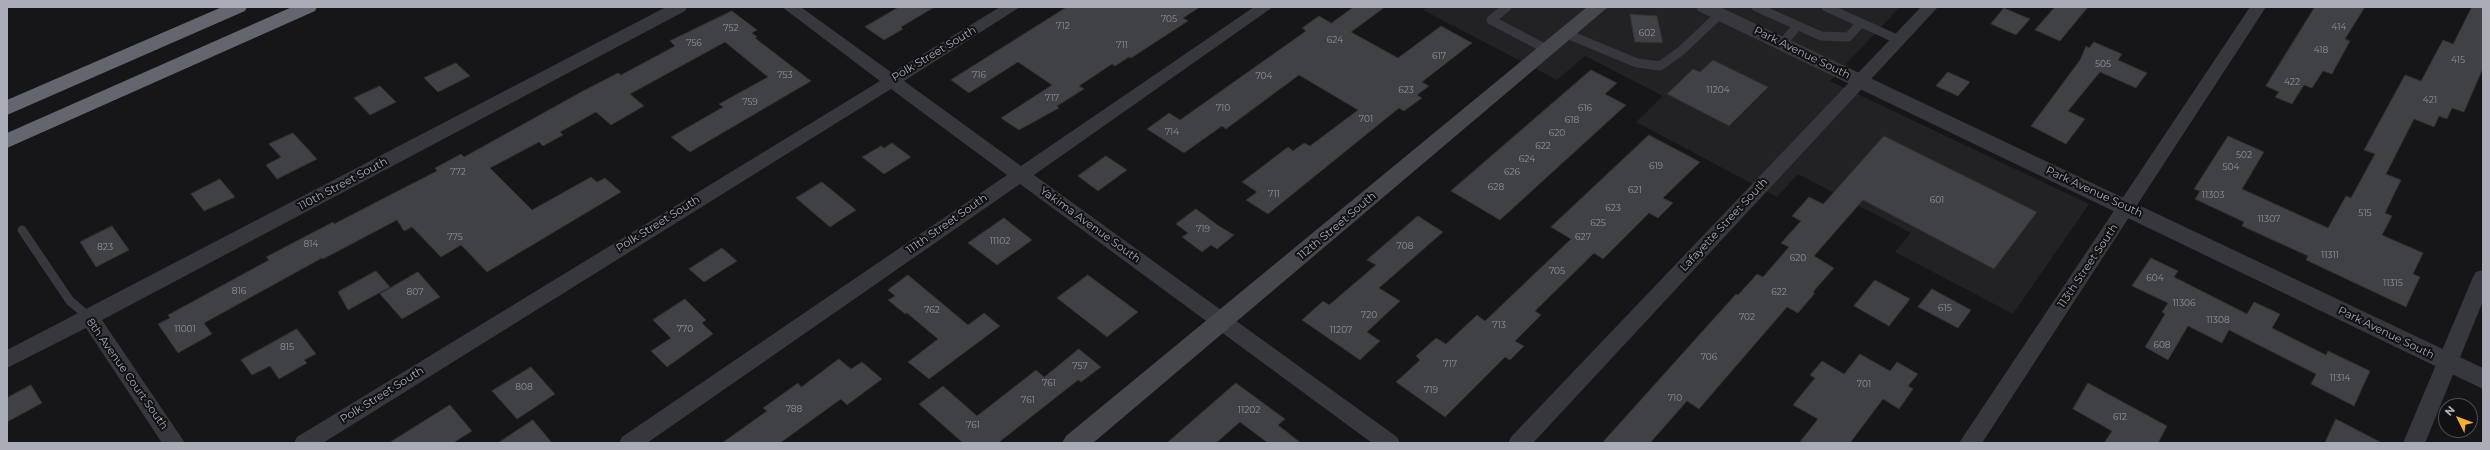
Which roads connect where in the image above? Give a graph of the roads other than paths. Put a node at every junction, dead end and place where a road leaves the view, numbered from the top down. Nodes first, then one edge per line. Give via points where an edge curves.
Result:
1 (238, 7) edge
2 (308, 7) edge
3 (679, 7) edge
4 (790, 7) edge
5 (1012, 7) edge
6 (1265, 7) edge
7 (1507, 7) edge
8 (1598, 7) edge
9 (1756, 7) edge
10 (1826, 7) edge
11 (1930, 7) edge
12 (2258, 7) edge
13 (1713, 10) edge
14 (1861, 23) junction
15 (1797, 26) junction
16 (1567, 34) junction
17 (1899, 40) junction
18 (1782, 44) junction
19 (1548, 50) junction
20 (892, 79) junction
21 (1860, 81) junction
22 (7, 108) edge
23 (7, 141) edge
24 (1020, 174) junction
25 (2127, 207) junction
26 (22, 230) dead end
27 (2483, 277) edge
28 (89, 317) junction
29 (1222, 322) junction
30 (7, 360) edge
31 (2449, 363) junction
32 (2483, 379) edge
33 (174, 443) edge
34 (305, 443) edge
35 (630, 443) edge
36 (1075, 443) edge
37 (1389, 443) edge
38 (1519, 443) edge
39 (1970, 443) edge
40 (2414, 443) edge

1 - 22 highway
2 - 23 highway
3 - 28 street, 110th Street South
4 - 20 street, Yakima Avenue South
5 - 20 street, Polk Street South
6 - 24 street, 111th Street South
7 - 19 lane via 1491,20
8 - 16 main road, 112th Street South
9 - 15 lane
10 - 14 lane
11 - 17 street, Lafayette Street South
12 - 25 street, 113th Street South
13 - 16 lane via 1681,51 1660,66 1637,63
13 - 18 street, Park Avenue South
14 - 15 lane via 1848,37 1820,36
14 - 17 lane
15 - 18 lane
16 - 19 main road, 112th Street South
17 - 21 street, Lafayette Street South
18 - 21 street, Park Avenue South
19 - 29 main road, 112th Street South
20 - 24 street, Yakima Avenue South
20 - 34 street, Polk Street South
21 - 25 street, Park Avenue South
21 - 38 street, Lafayette Street South
24 - 29 street, Yakima Avenue South
24 - 35 street, 111th Street South
25 - 31 street, Park Avenue South
25 - 39 street, 113th Street South
26 - 28 lane, 8th Avenue Court South via 70,301
27 - 31 street
28 - 30 street, 110th Street South
28 - 33 street, 8th Avenue Court South
29 - 36 main road, 112th Street South
29 - 37 street, Yakima Avenue South
31 - 32 street, Park Avenue South
31 - 40 street

